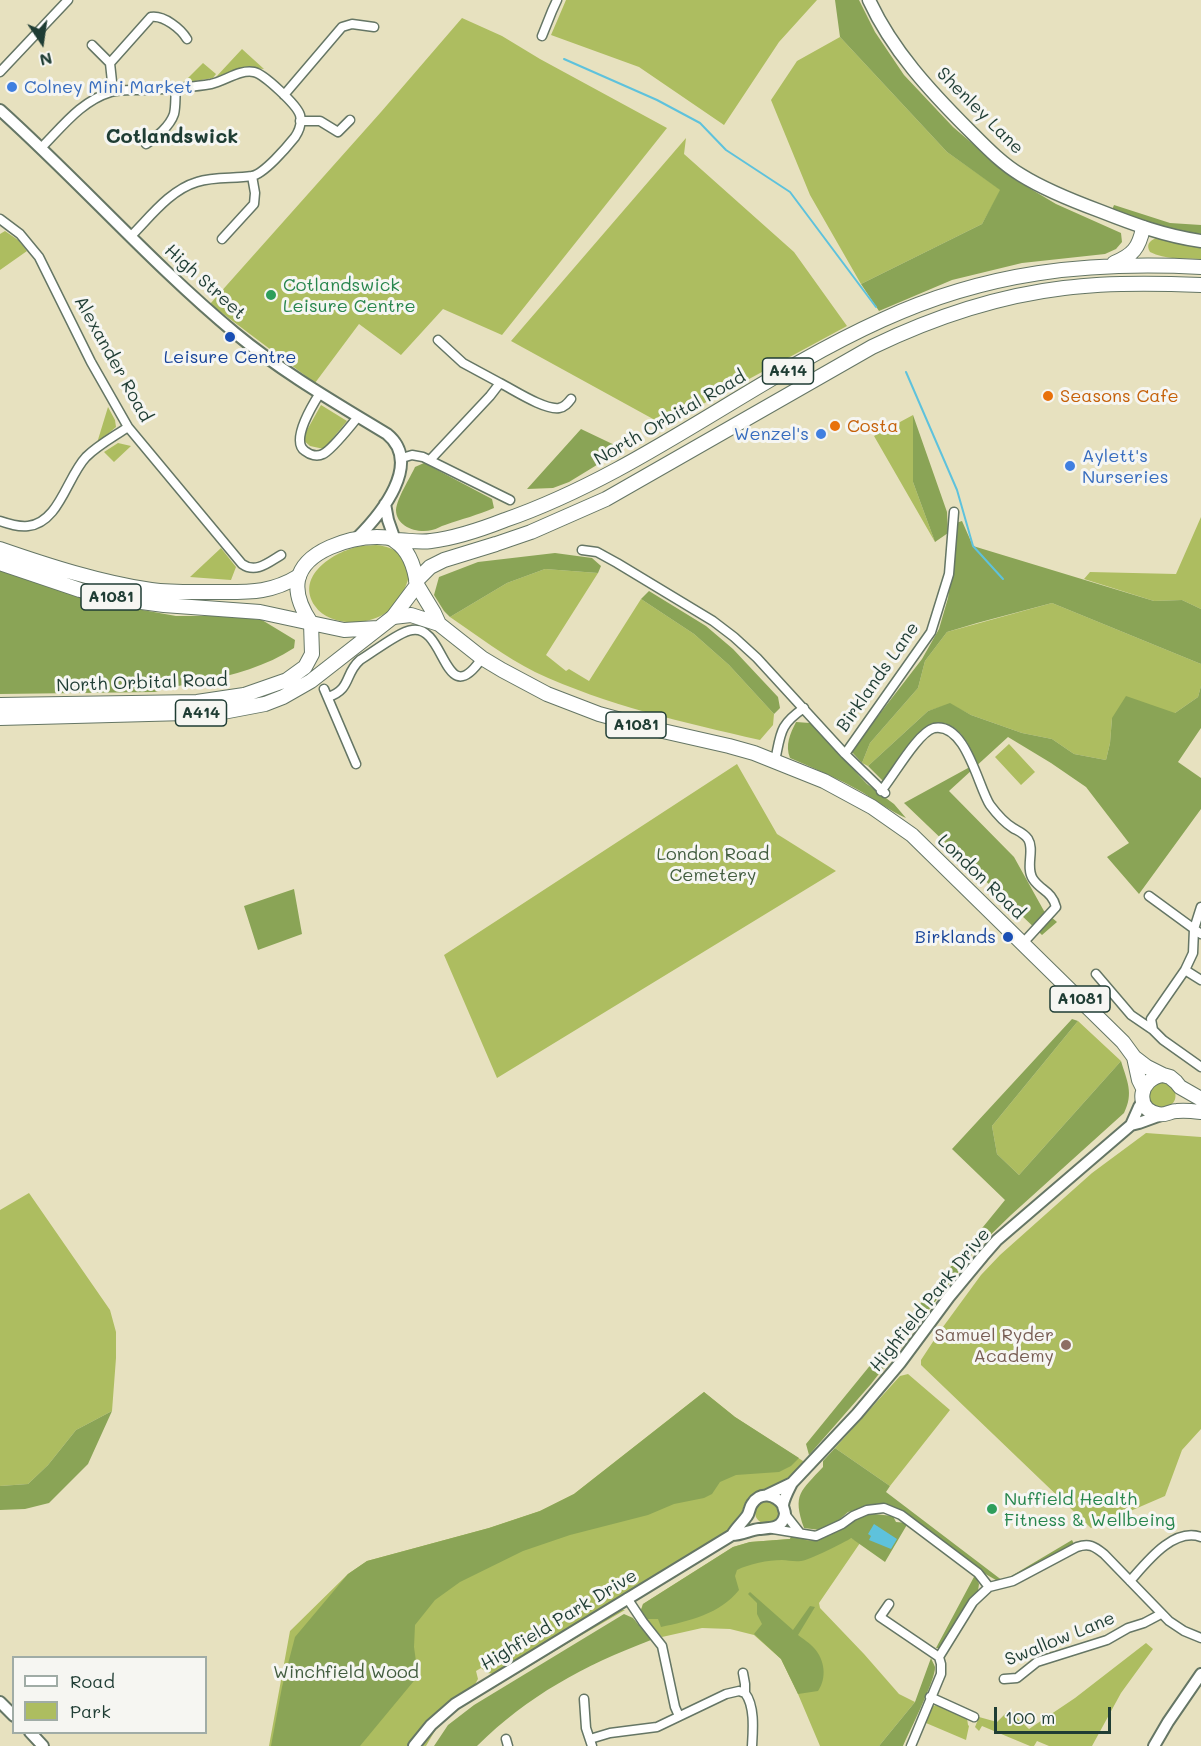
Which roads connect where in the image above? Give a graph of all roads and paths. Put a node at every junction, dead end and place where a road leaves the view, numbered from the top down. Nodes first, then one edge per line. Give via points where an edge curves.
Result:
1 (68, 0) edge
2 (557, 0) edge
3 (869, 0) edge
4 (374, 27) dead end
5 (542, 36) dead end
6 (187, 39) dead end
7 (92, 45) dead end
8 (110, 63) junction
9 (0, 72) edge
10 (176, 88) junction
11 (113, 91) junction
12 (284, 95) junction
13 (0, 110) edge
14 (350, 120) dead end
15 (300, 121) junction
16 (146, 144) dead end
17 (41, 148) junction
18 (252, 176) junction
19 (0, 220) edge
20 (1143, 228) junction
21 (131, 236) junction
22 (222, 239) dead end
23 (1201, 241) edge
24 (1140, 243) junction
25 (1110, 266) junction
26 (1171, 266) junction
27 (1201, 267) edge
28 (1200, 286) edge
29 (438, 340) dead end
30 (500, 383) junction
31 (320, 393) junction
32 (571, 399) dead end
33 (358, 417) junction
34 (128, 427) junction
35 (402, 458) junction
36 (430, 460) junction
37 (510, 500) dead end
38 (385, 504) junction
39 (954, 512) dead end
40 (0, 521) edge
41 (357, 538) junction
42 (395, 540) junction
43 (0, 549) edge
44 (582, 550) dead end
45 (281, 555) dead end
46 (0, 563) edge
47 (299, 576) junction
48 (416, 583) junction
49 (393, 617) junction
50 (311, 623) junction
51 (439, 624) junction
52 (378, 628) junction
53 (482, 658) junction
54 (0, 705) edge
55 (804, 708) junction
56 (0, 718) edge
57 (845, 754) junction
58 (775, 761) junction
59 (356, 764) dead end
60 (1149, 896) dead end
61 (1201, 907) edge
62 (1197, 931) edge
63 (1023, 943) junction
64 (1185, 970) junction
65 (1096, 974) dead end
66 (1201, 980) edge
67 (1154, 1030) junction
68 (1134, 1057) junction
69 (1201, 1067) edge
70 (1163, 1076) junction
71 (1180, 1087) junction
72 (1143, 1095) junction
73 (1201, 1099) edge
74 (1201, 1112) edge
75 (1167, 1113) junction
76 (1131, 1125) junction
77 (792, 1483) junction
78 (767, 1495) junction
79 (784, 1510) junction
80 (749, 1514) junction
81 (758, 1529) junction
82 (773, 1529) junction
83 (800, 1533) junction
84 (732, 1535) junction
85 (1201, 1537) edge
86 (1130, 1581) junction
87 (989, 1587) junction
88 (627, 1598) junction
89 (889, 1604) dead end
90 (1161, 1614) junction
91 (1201, 1638) edge
92 (939, 1657) junction
93 (743, 1672) dead end
94 (1201, 1674) edge
95 (1004, 1679) dead end
96 (745, 1693) junction
97 (930, 1697) junction
98 (584, 1699) dead end
99 (0, 1702) edge
100 (12, 1714) edge
101 (679, 1716) junction
102 (974, 1717) dead end
103 (32, 1734) edge
104 (591, 1743) edge
105 (44, 1746) edge
106 (414, 1746) edge
107 (752, 1746) edge
108 (911, 1746) edge
109 (1154, 1746) edge

1 - 9 street
2 - 5 street
3 - 20 main road, Shenley Lane via 904,59 991,151 1021,175 1070,200
4 - 12 street via 342,27
6 - 8 street via 159,16 151,17
7 - 8 street
8 - 11 street
10 - 11 street
10 - 12 street via 210,84 250,72 258,73
10 - 16 street via 172,117
11 - 17 street via 81,107
12 - 15 street via 299,112
13 - 17 street, High Street
14 - 15 street via 338,132 320,121
15 - 18 street via 294,139
17 - 21 street, High Street
18 - 21 street via 207,179 187,186
18 - 22 street via 254,204
19 - 34 street, Alexander Road via 21,234 39,257
20 - 23 main road, Shenley Lane
20 - 24 main road
21 - 31 street, High Street via 237,334
24 - 25 main road via 1126,258
24 - 26 main road via 1147,256
25 - 26 main road, North Orbital Road / A414
25 - 42 main road, North Orbital Road / A414 via 1025,274 920,304 830,347 619,469 557,500 449,538 429,542
26 - 27 main road, North Orbital Road / A414
28 - 48 main road, A414 via 1122,284 1064,288 983,304 913,328 872,347 577,513 444,560 430,567
29 - 30 street via 463,363
30 - 32 street via 556,408
30 - 36 street
31 - 33 street, High Street
31 - 33 street via 300,433 300,444 306,452 326,453
33 - 35 street, High Street via 395,441
34 - 40 street via 87,457 52,513 42,522 18,526
34 - 45 street, Alexander Road via 242,564 255,568
35 - 36 street via 417,455
35 - 38 street via 400,474
36 - 37 street
38 - 41 street
38 - 42 street
39 - 57 street, Birklands Lane via 949,574 931,632
41 - 42 main road
41 - 47 main road via 316,555
42 - 48 main road via 408,556
43 - 47 main road, A1081 via 101,580 152,590 257,592 278,588
44 - 55 street via 597,552 618,563 713,621 757,658
46 - 50 main road, A1081 via 119,599 260,612
47 - 50 main road via 300,603
48 - 49 main road
48 - 51 main road, London Road / A1081
49 - 51 main road, London Road / A1081 via 411,615
49 - 52 main road
50 - 52 main road via 344,630
50 - 54 main road, North Orbital Road / A414 via 312,654 305,667 286,680 244,696 197,702
51 - 53 main road, London Road / A1081
52 - 56 main road, North Orbital Road / A414 via 297,690 245,709
53 - 58 main road, London Road / A1081 via 547,694 599,714
53 - 59 street via 471,672 455,675 428,634 411,630 355,664 340,692 326,693
55 - 57 street
55 - 58 street via 784,725
57 - 63 street via 883,792 920,738 932,729 943,729 962,742 990,805 1027,838 1034,879 1054,899 1056,907
58 - 63 main road, London Road / A1081 via 824,781 912,835
60 - 62 street
61 - 62 street
62 - 64 street
63 - 68 main road, London Road / A1081
64 - 66 street
64 - 67 street via 1151,1019
65 - 67 street via 1131,1015
67 - 69 street
68 - 70 main road, London Road / A1081
68 - 72 main road, London Road / A1081
70 - 71 main road, London Road / A1081
70 - 72 main road via 1151,1078
71 - 73 main road, London Road / A1081
71 - 75 main road via 1180,1103
72 - 75 main road via 1151,1112
72 - 76 street, Highfield Park Drive
74 - 75 main road
75 - 76 street, Highfield Park Drive
76 - 77 street, Highfield Park Drive via 1011,1227 983,1256 900,1363
77 - 78 street, Highfield Park Drive
77 - 79 street, Highfield Park Drive
78 - 79 street via 780,1500
78 - 80 street, Highfield Park Drive via 753,1502
79 - 82 street, Highfield Park Drive
79 - 83 street
80 - 81 street
80 - 84 street, Highfield Park Drive
81 - 82 street, Highfield Park Drive
81 - 84 street, Highfield Park Drive
82 - 83 street
83 - 87 street via 822,1534 867,1510 884,1508 901,1515 961,1560
84 - 88 street, Highfield Park Drive
85 - 86 street via 1190,1534 1161,1547
86 - 87 street via 1094,1546 1085,1544 1013,1581
86 - 90 street
87 - 92 street via 973,1602
88 - 101 street via 662,1646
88 - 106 street, Highfield Park Drive via 455,1704
89 - 92 street via 880,1617
90 - 91 street
90 - 95 street, Swallow Lane via 1107,1640 1037,1662 1017,1678
92 - 97 street via 940,1674
93 - 96 street
94 - 109 street
96 - 101 street via 726,1694
96 - 107 street via 754,1725
97 - 102 street
97 - 108 street
98 - 104 street
99 - 100 street
101 - 104 street via 657,1727 610,1733
103 - 105 street

